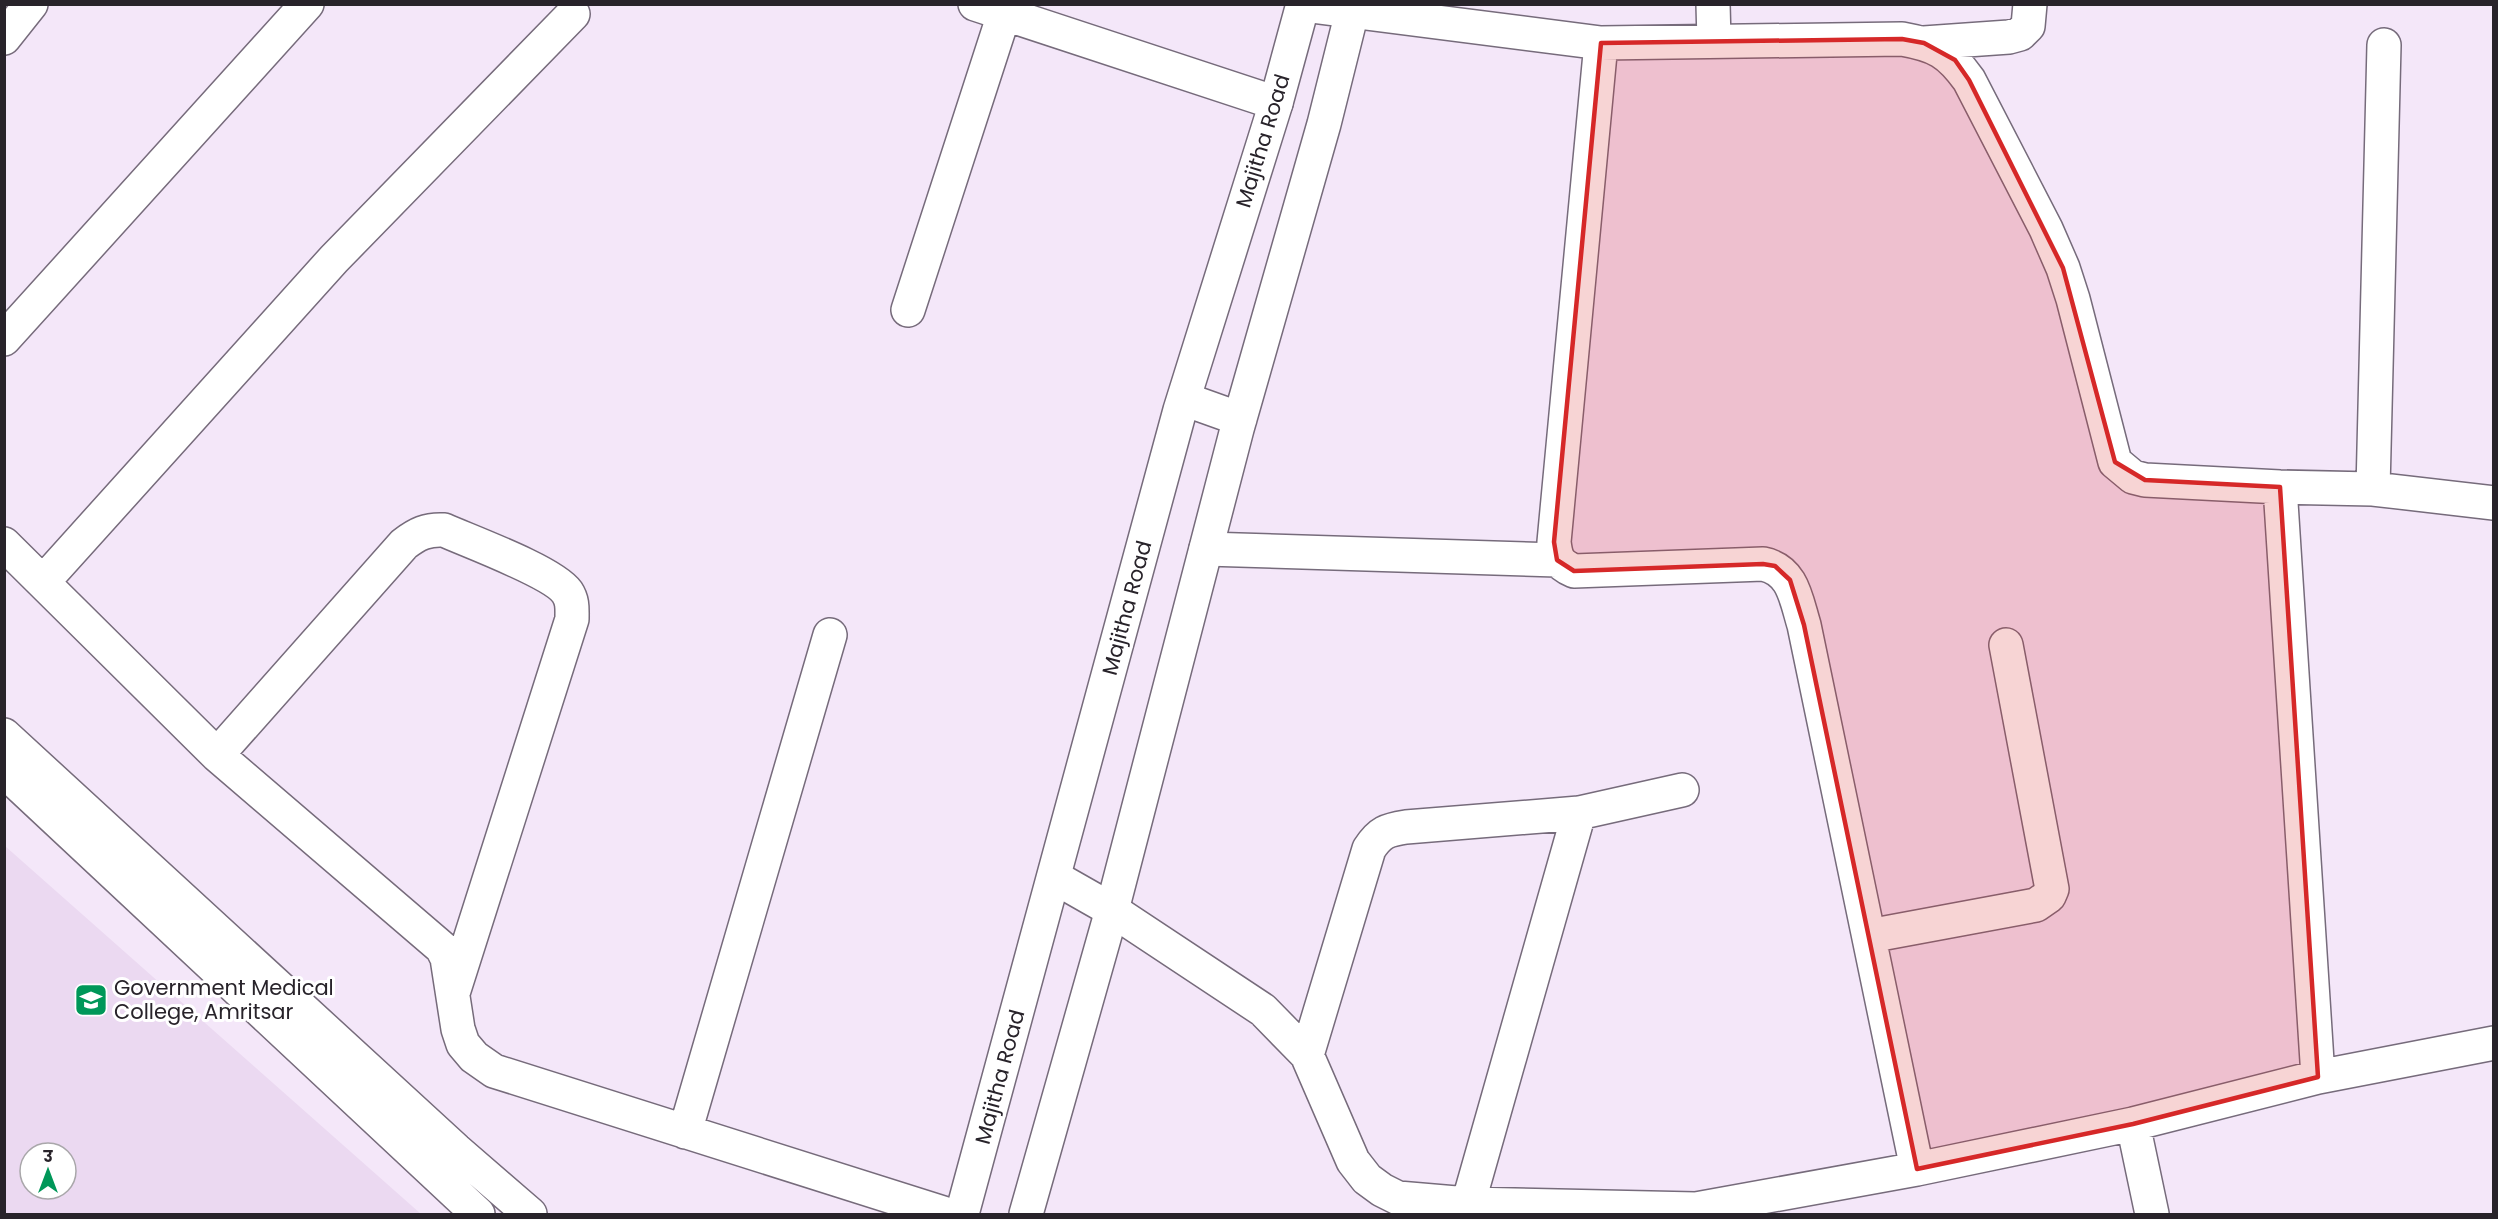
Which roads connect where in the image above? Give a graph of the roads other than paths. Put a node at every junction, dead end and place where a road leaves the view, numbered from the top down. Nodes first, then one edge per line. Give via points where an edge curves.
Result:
1 (31, 4) edge
2 (307, 4) edge
3 (1303, 4) edge
4 (1713, 4) edge
5 (2030, 4) edge
6 (1353, 8) edge
7 (989, 9) edge
8 (573, 14) dead end
9 (4, 38) edge
10 (1714, 41) junction
11 (1601, 43) junction
12 (1924, 43) junction
13 (2384, 45) dead end
14 (1276, 103) junction
15 (908, 310) dead end
16 (4, 339) edge
17 (1184, 399) junction
18 (1240, 419) junction
19 (2280, 487) junction
20 (2373, 489) junction
21 (2493, 503) edge
22 (4, 544) edge
23 (1206, 549) junction
24 (1557, 560) junction
25 (43, 582) junction
26 (830, 635) dead end
27 (2006, 645) dead end
28 (4, 735) edge
29 (217, 755) junction
30 (4, 771) edge
31 (1682, 790) dead end
32 (1579, 813) junction
33 (1054, 877) junction
34 (1112, 910) junction
35 (1869, 936) junction
36 (454, 990) junction
37 (2493, 1043) edge
38 (1307, 1055) junction
39 (2318, 1077) junction
40 (2133, 1124) junction
41 (685, 1132) junction
42 (1917, 1169) junction
43 (1468, 1204) junction
44 (1696, 1212) edge
45 (478, 1215) edge
46 (530, 1215) edge
47 (946, 1215) edge
48 (962, 1215) edge
49 (1026, 1215) edge
50 (2152, 1215) edge

1 - 9 street
2 - 16 street
3 - 6 street
3 - 14 street, Majitha Road
4 - 10 street
5 - 12 street via 2028,26 2020,34
6 - 11 street
6 - 18 street
7 - 14 street
7 - 15 street
8 - 25 street via 334,259
10 - 11 street
10 - 12 street via 1902,39
11 - 24 street via 1554,542
12 - 19 street via 1955,60 1969,80 2046,230 2073,298 2115,462 2133,477 2145,480
13 - 20 street
14 - 17 street, Majitha Road
17 - 18 street
17 - 33 street, Majitha Road
18 - 23 street
19 - 20 street
19 - 39 street
20 - 21 street
22 - 25 street
23 - 24 street
23 - 34 street
24 - 35 street via 1574,571 1763,564 1774,566 1790,580 1804,625
25 - 29 street
26 - 41 street
27 - 35 street via 2052,888 2049,896 2036,905
28 - 46 street
29 - 36 street via 433,939 447,958
29 - 36 street via 404,544 429,529 444,530 549,577 566,591 572,602 572,619
30 - 45 street
31 - 32 street
32 - 38 street via 1406,827 1377,837
32 - 43 street
33 - 34 street
33 - 48 street, Majitha Road
34 - 38 street via 1263,1010
34 - 49 street
35 - 42 street
36 - 41 street via 463,1044 494,1071
37 - 39 street
38 - 43 street via 1353,1161 1367,1179 1398,1198
39 - 40 street
40 - 42 street
40 - 50 street
41 - 47 street
42 - 44 street
43 - 44 street

